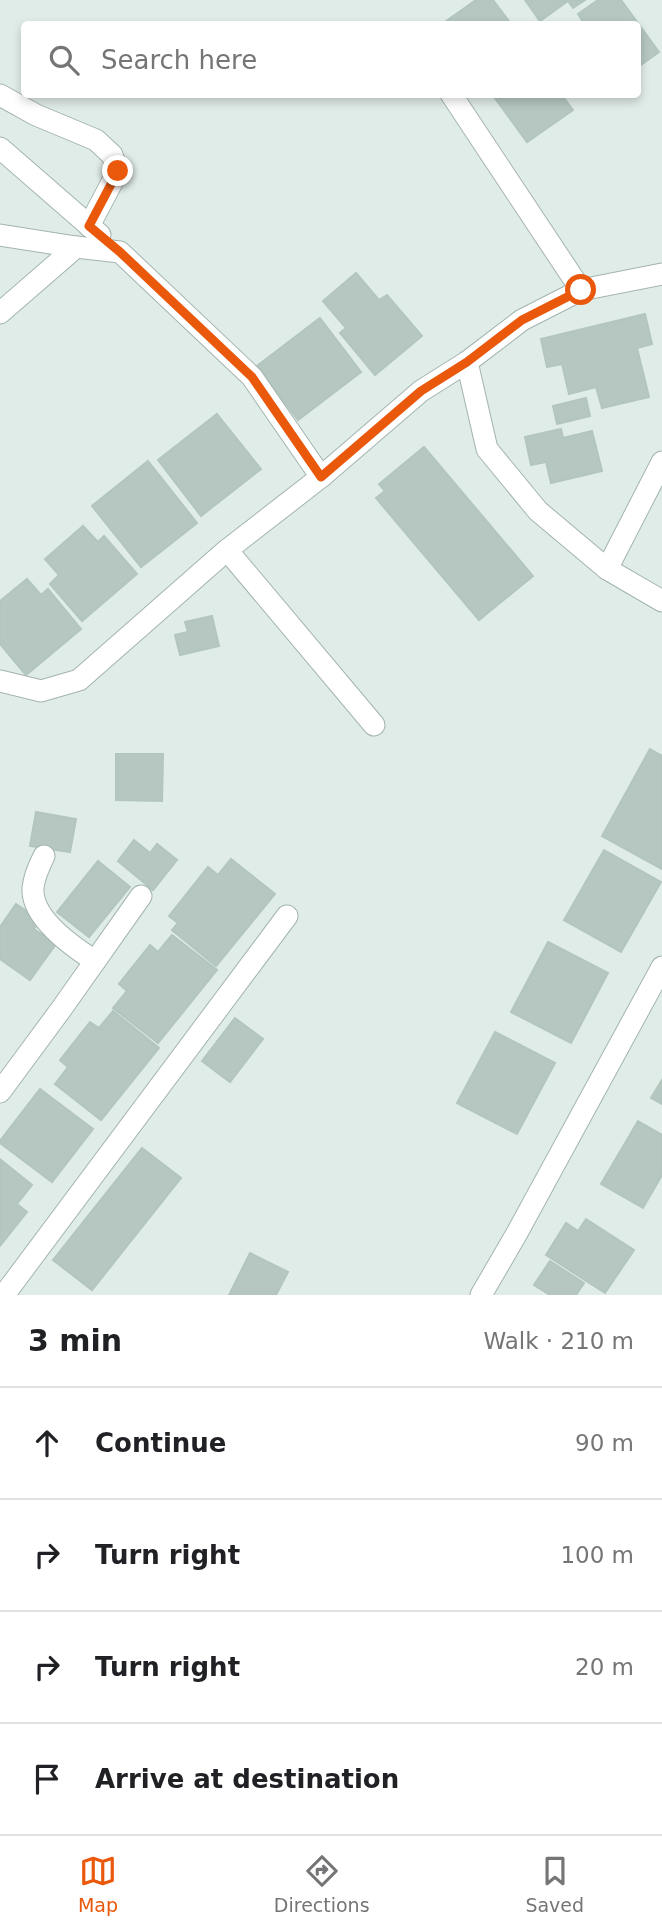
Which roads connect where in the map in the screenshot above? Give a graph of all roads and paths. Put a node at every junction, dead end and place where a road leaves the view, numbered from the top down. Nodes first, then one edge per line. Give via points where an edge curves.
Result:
1 (0, 95) edge
2 (454, 98) edge
3 (0, 148) edge
4 (89, 226) junction
5 (0, 235) edge
6 (76, 247) junction
7 (120, 252) junction
8 (662, 274) edge
9 (581, 290) junction
10 (0, 313) edge
11 (467, 362) junction
12 (662, 462) edge
13 (321, 477) junction
14 (227, 550) junction
15 (607, 569) junction
16 (662, 601) edge
17 (0, 681) edge
18 (374, 725) dead end
19 (44, 856) dead end
20 (141, 896) dead end
21 (286, 916) dead end
22 (95, 961) junction
23 (662, 967) edge
24 (0, 1092) edge
25 (4, 1295) edge
26 (481, 1295) edge

1 - 4 street via 96,140 112,155 118,171
2 - 9 street
3 - 4 street
4 - 7 street
5 - 6 street
6 - 7 street
6 - 10 street
7 - 13 street via 252,377
8 - 9 street
9 - 11 street via 522,320
11 - 13 street via 421,391
11 - 15 street via 487,449 538,512
12 - 15 street
13 - 14 street
14 - 17 street via 79,680 41,691
14 - 18 street
15 - 16 street
19 - 22 street via 33,890 36,905 45,920
20 - 22 street
21 - 25 street
22 - 24 street
23 - 26 street

